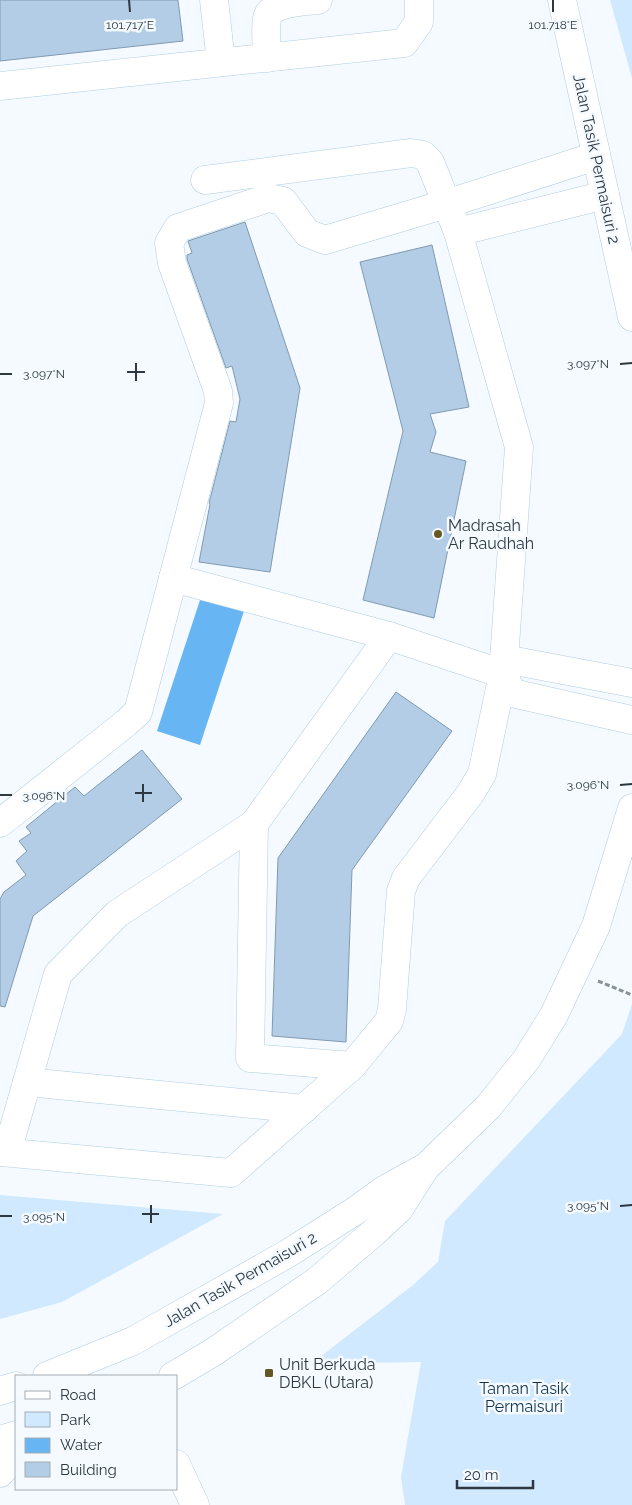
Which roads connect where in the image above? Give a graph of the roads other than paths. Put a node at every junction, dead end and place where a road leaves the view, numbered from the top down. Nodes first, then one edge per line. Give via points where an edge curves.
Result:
1 (214, 0) edge
2 (318, 0) edge
3 (419, 0) edge
4 (562, 0) edge
5 (267, 58) junction
6 (221, 62) junction
7 (0, 86) edge
8 (596, 156) junction
9 (205, 180) dead end
10 (605, 195) junction
11 (446, 204) junction
12 (458, 232) junction
13 (632, 317) edge
14 (173, 578) junction
15 (389, 636) junction
16 (503, 674) junction
17 (632, 683) edge
18 (632, 720) edge
19 (632, 808) edge
20 (0, 823) edge
21 (254, 824) junction
22 (352, 1066) junction
23 (27, 1082) junction
24 (10, 1105) edge
25 (304, 1109) junction
26 (3, 1152) edge
27 (425, 1168) junction
28 (49, 1375) edge
29 (175, 1375) edge
30 (0, 1379) edge
31 (15, 1379) edge
32 (15, 1386) edge
33 (0, 1391) edge
34 (15, 1435) edge
35 (0, 1440) edge
36 (15, 1456) edge
37 (178, 1468) edge
38 (0, 1473) edge
39 (195, 1505) edge

1 - 6 street
2 - 5 street via 273,8 266,17
3 - 5 street via 419,22 404,44
4 - 8 street, Jalan Tasik Permaisuri 2
5 - 6 street
6 - 7 street
8 - 10 street, Jalan Tasik Permaisuri 2
8 - 11 street
9 - 11 street via 411,153 422,155 430,162
10 - 12 street
10 - 13 street, Jalan Tasik Permaisuri 2
11 - 12 street
11 - 14 street via 325,240 308,233 283,201 268,198 178,228 169,243 172,263 220,403
12 - 16 street via 520,446
14 - 15 street
14 - 20 street via 138,712
15 - 16 street
15 - 21 street
16 - 17 street via 515,661
16 - 18 street via 512,693
16 - 22 street via 482,774 406,878 401,891 389,1021
19 - 27 street, Jalan Tasik Permaisuri 2 via 596,926 554,1015 526,1060 488,1107
21 - 22 street via 250,1058
21 - 23 street via 118,914 58,974
22 - 25 street
23 - 24 street
23 - 25 street
24 - 26 street
25 - 26 street via 231,1173
27 - 28 street, Jalan Tasik Permaisuri 2 via 384,1190 287,1254 132,1341
27 - 29 street, Jalan Tasik Permaisuri 2 via 399,1209 317,1281
30 - 31 street
32 - 33 street
34 - 35 street
36 - 38 street
37 - 39 street

